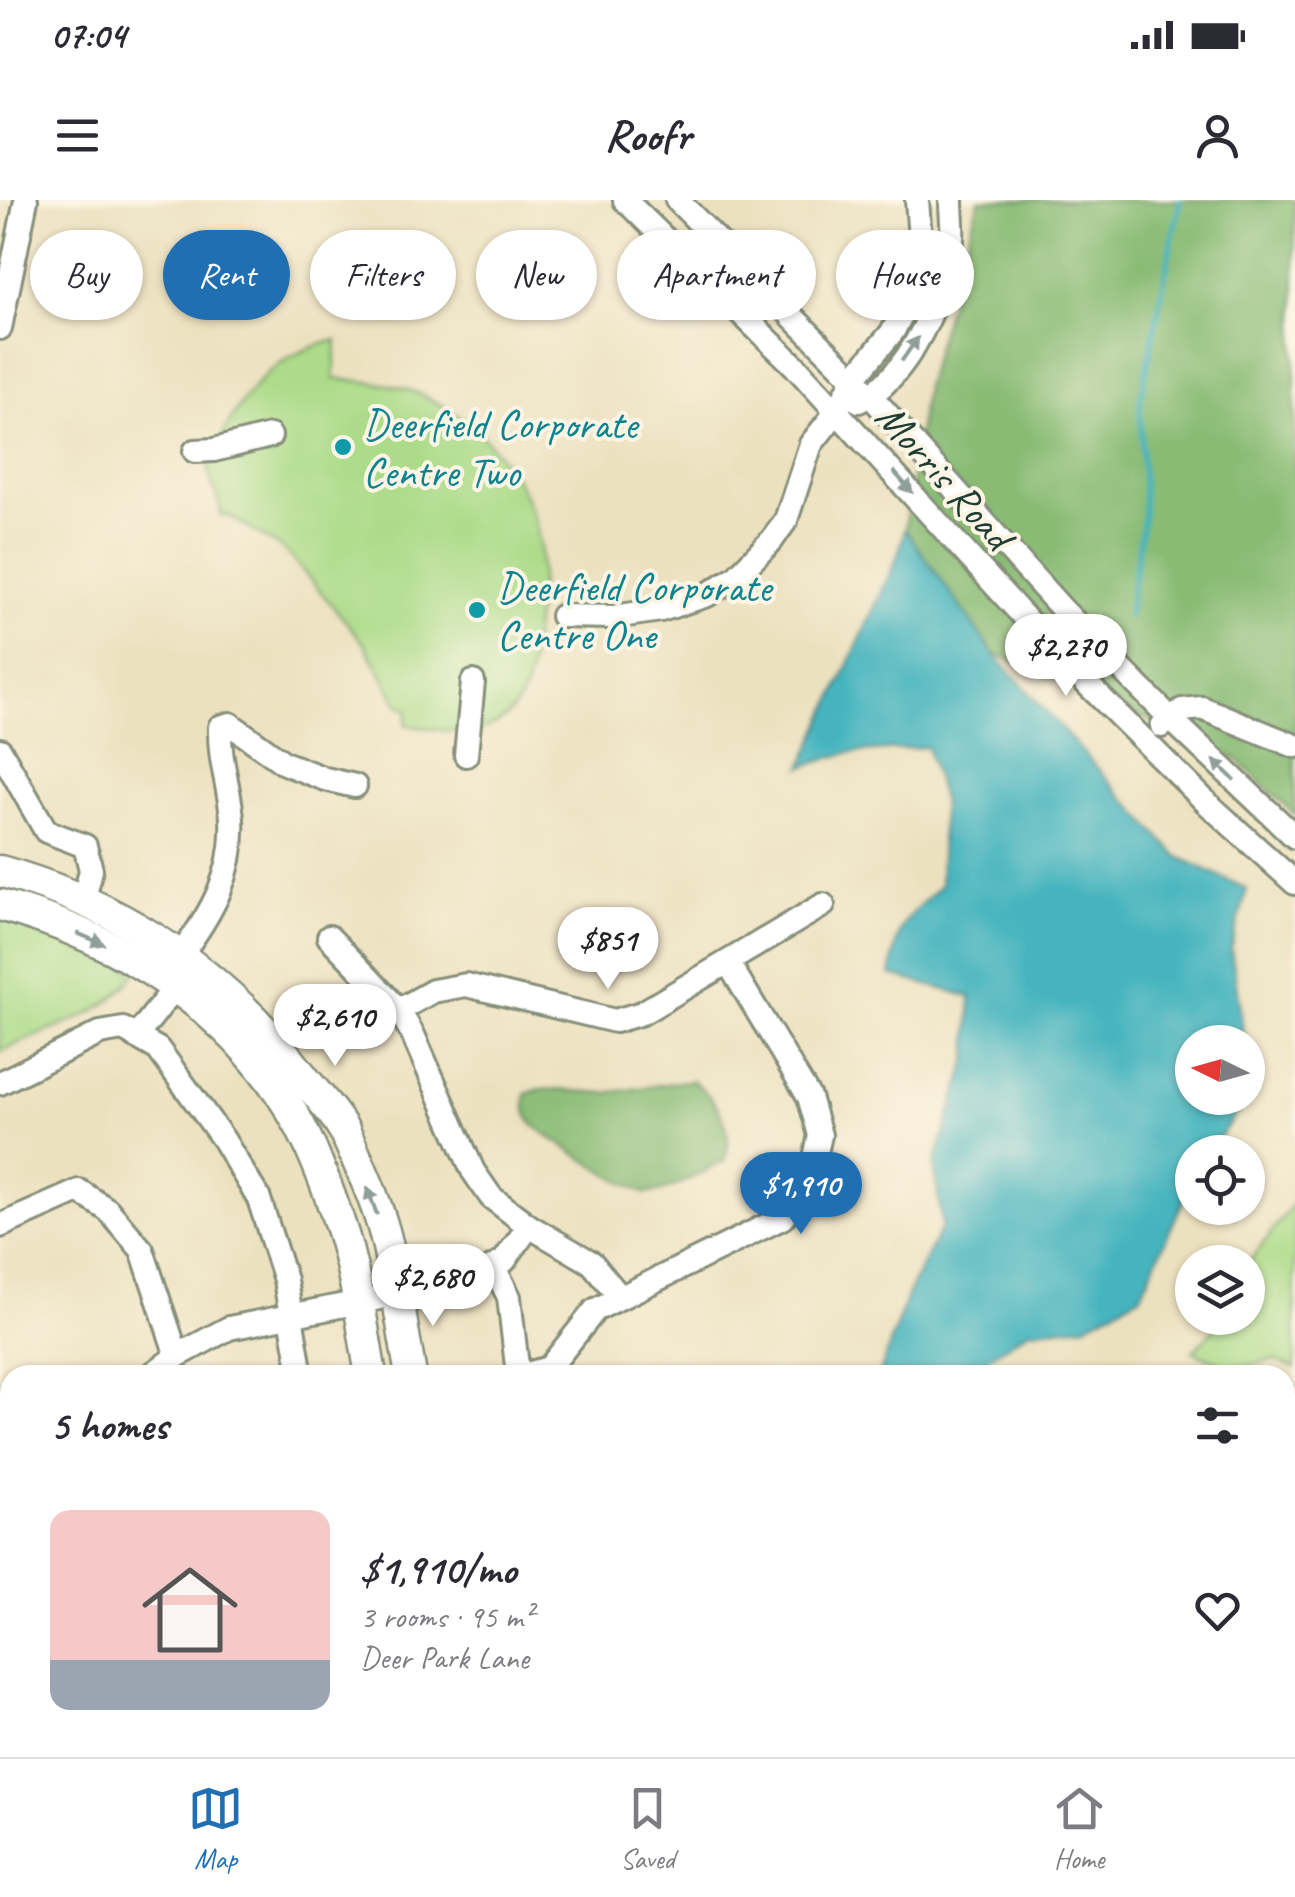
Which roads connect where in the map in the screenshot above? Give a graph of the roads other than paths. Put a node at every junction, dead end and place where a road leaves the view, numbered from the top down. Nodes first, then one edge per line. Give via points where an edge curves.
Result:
1 (26, 200) edge
2 (626, 200) edge
3 (677, 200) edge
4 (917, 200) edge
5 (951, 200) edge
6 (0, 328) edge
7 (854, 378) junction
8 (872, 396) junction
9 (838, 410) junction
10 (270, 436) dead end
11 (242, 460) dead end
12 (562, 616) dead end
13 (473, 682) dead end
14 (1170, 718) junction
15 (1145, 743) junction
16 (1295, 746) edge
17 (0, 750) edge
18 (466, 756) dead end
19 (355, 786) dead end
20 (1295, 837) edge
21 (0, 871) edge
22 (1295, 883) edge
23 (84, 899) junction
24 (0, 905) edge
25 (823, 905) dead end
26 (330, 937) dead end
27 (181, 954) junction
28 (729, 964) junction
29 (176, 986) junction
30 (399, 1010) junction
31 (136, 1036) junction
32 (0, 1082) edge
33 (0, 1226) edge
34 (529, 1226) junction
35 (494, 1267) junction
36 (396, 1294) junction
37 (620, 1297) junction
38 (358, 1302) junction
39 (290, 1316) junction
40 (177, 1356) junction
41 (165, 1365) edge
42 (299, 1365) edge
43 (369, 1365) edge
44 (409, 1365) edge
45 (519, 1365) edge
46 (551, 1365) edge

1 - 6 street
2 - 9 street, Morris Road
3 - 7 street, Morris Road
4 - 7 street via 922,238 916,282 892,331
8 -> 5 street via 928,319 952,240
7 - 8 street, Morris Road
7 - 9 street
8 - 9 street
8 - 14 street, Morris Road via 1023,567
9 - 12 street via 811,444 786,520 736,577 661,610
9 -> 15 street, Morris Road
10 - 11 street via 205,450 228,451
13 - 18 street
14 - 15 street
14 - 16 street via 1202,708
20 -> 14 street, Morris Road
15 - 22 street, Morris Road
17 - 23 street via 46,831 85,846 91,870
19 - 27 street via 284,762 230,724 220,727 232,817 230,868
21 - 23 main road
23 - 27 main road
24 -> 29 main road via 109,946
25 - 28 street
26 - 30 street
36 -> 27 main road via 387,1243 343,1128 249,1012
28 - 30 street via 615,1021 466,985 433,991
28 - 37 street via 809,1097 820,1135 809,1185 782,1218
29 - 31 street
29 - 38 main road via 252,1058 301,1128 340,1227
30 - 34 street via 473,1170 491,1198
31 - 32 street via 123,1029 100,1033
31 - 39 street via 158,1049 259,1199
33 - 40 street via 79,1190 108,1210 142,1250
34 - 35 street
34 - 37 street via 592,1263
35 - 36 street via 470,1280
35 - 45 street via 509,1297
36 - 38 street
36 - 44 main road
37 - 46 street via 595,1310
38 - 39 street
38 - 43 main road
39 - 40 street via 229,1328
39 - 42 street
40 - 41 street

